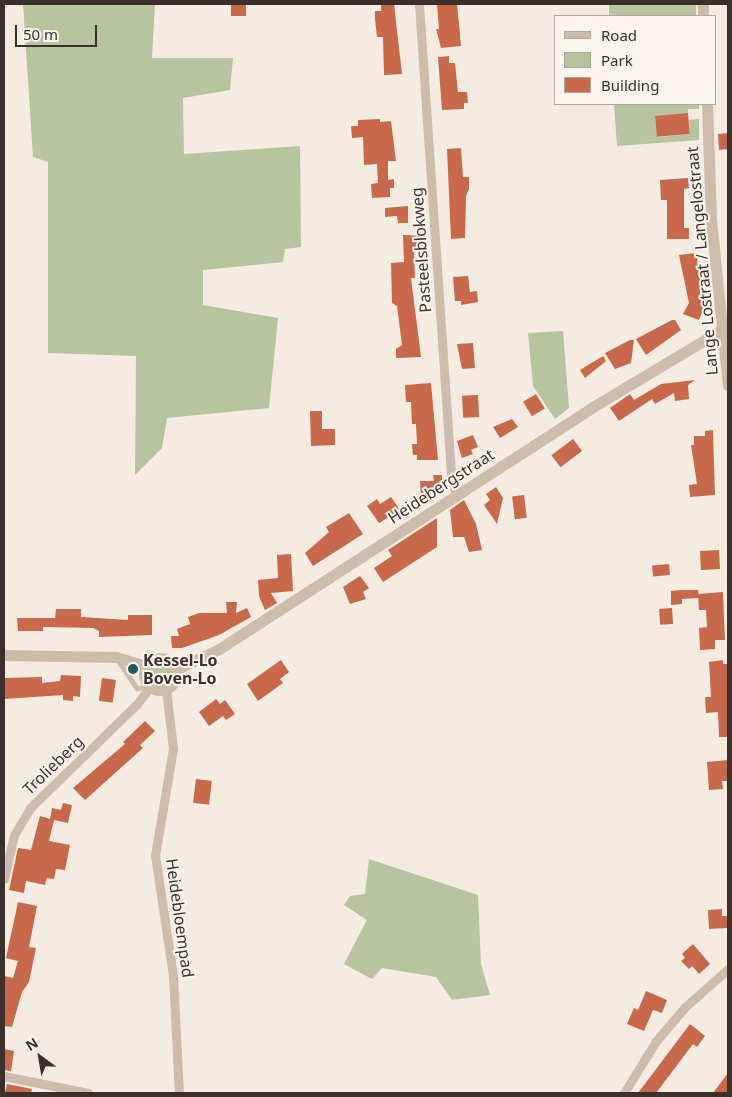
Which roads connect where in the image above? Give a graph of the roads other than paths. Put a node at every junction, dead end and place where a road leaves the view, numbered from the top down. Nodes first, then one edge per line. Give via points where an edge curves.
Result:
1 (419, 4) edge
2 (707, 105) edge
3 (726, 327) edge
4 (728, 385) edge
5 (456, 494) junction
6 (4, 655) edge
7 (116, 657) junction
8 (146, 666) junction
9 (175, 670) junction
10 (150, 687) junction
11 (166, 689) junction
12 (4, 879) edge
13 (728, 969) edge
14 (4, 1076) edge
15 (88, 1093) edge
16 (179, 1093) edge
17 (624, 1093) edge

1 - 5 street, Pasteelsblokweg via 450,468
2 - 3 street, Lange Lostraat / Langelostraat via 711,219
3 - 4 street, Lange Lostraat / Langelostraat
3 - 5 street, Heidebergstraat
5 - 9 street, Heidebergstraat via 218,649
6 - 7 street
7 - 8 street
7 - 10 lane via 137,688
8 - 9 street via 153,660 163,659
8 - 10 street via 144,678
9 - 11 street via 174,681
10 - 11 street
10 - 12 street, Trolieberg via 137,704 25,815 14,835
11 - 16 street, Heidebloempad via 173,749 155,855 173,976
13 - 17 street via 685,1007 656,1041
14 - 15 street

